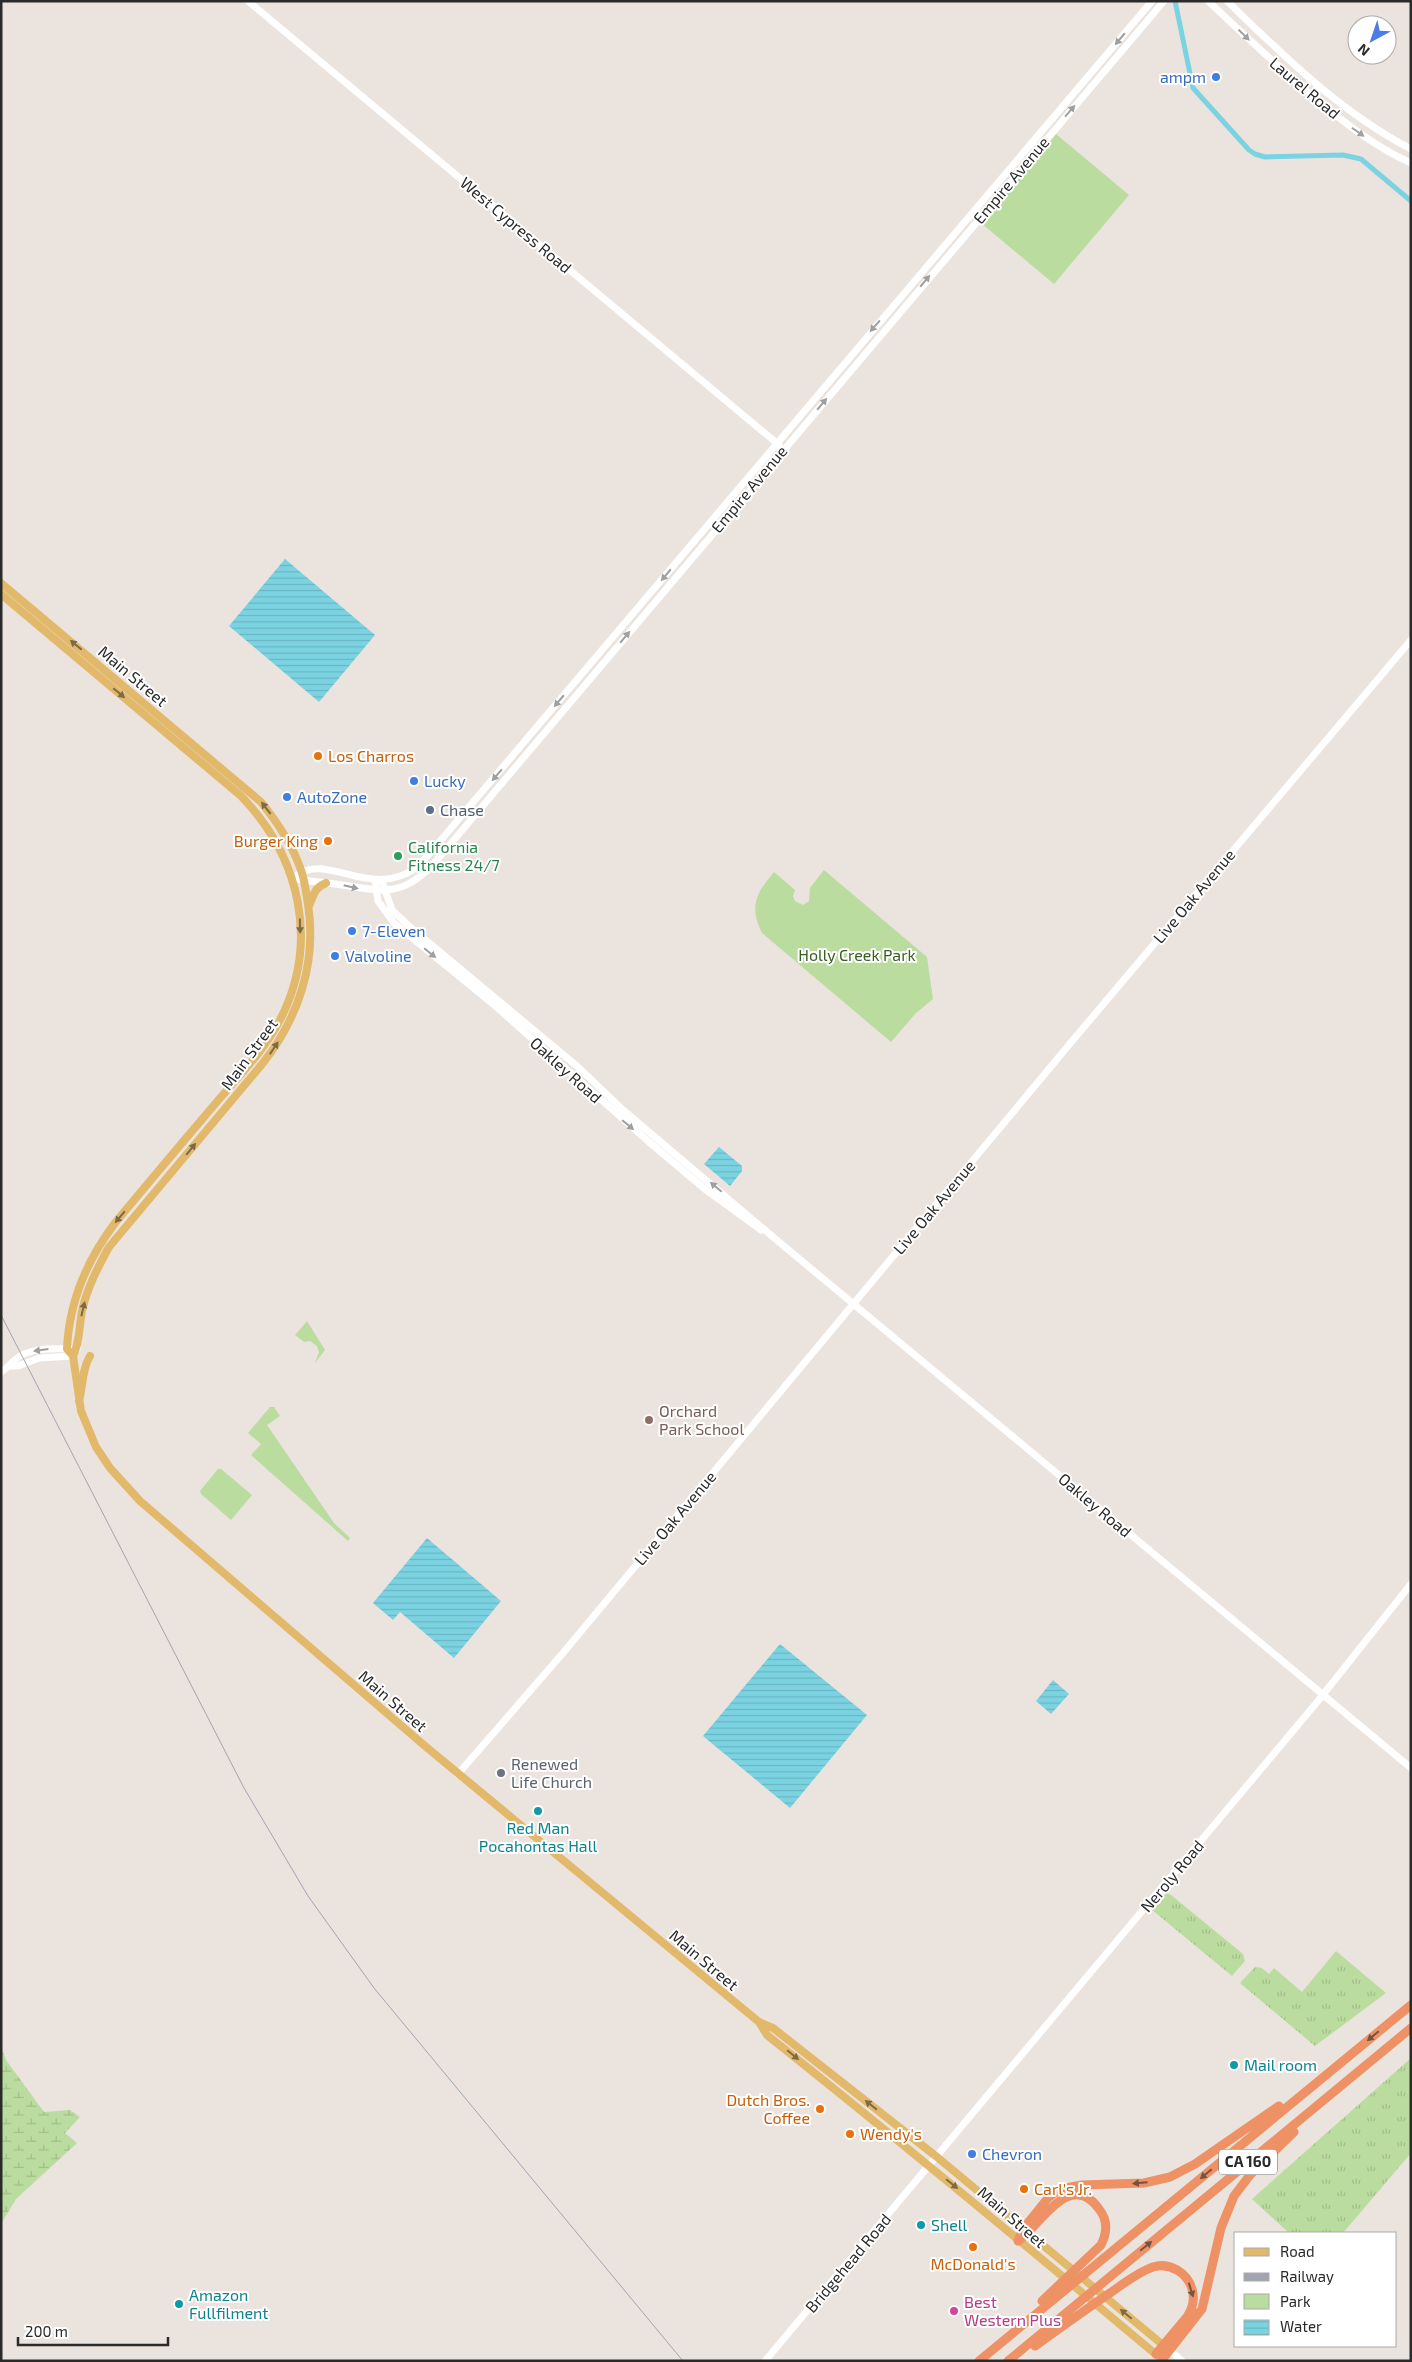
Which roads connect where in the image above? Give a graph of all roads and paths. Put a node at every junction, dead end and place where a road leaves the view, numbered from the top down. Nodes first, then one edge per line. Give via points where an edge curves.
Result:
1 (248, 1) edge
2 (1152, 1) edge
3 (1164, 1) edge
4 (1208, 1) edge
5 (1227, 1) edge
6 (1300, 70) junction
7 (1292, 78) junction
8 (1411, 149) edge
9 (1411, 163) edge
10 (776, 443) junction
11 (784, 449) junction
12 (1, 583) edge
13 (1, 594) edge
14 (1411, 640) edge
15 (528, 738) junction
16 (514, 768) junction
17 (302, 872) junction
18 (293, 878) junction
19 (304, 881) junction
20 (378, 881) junction
21 (326, 883) junction
22 (376, 891) junction
23 (384, 891) junction
24 (309, 908) junction
25 (779, 1242) junction
26 (854, 1304) junction
27 (77, 1348) junction
28 (67, 1349) junction
29 (73, 1356) junction
30 (90, 1356) dead end
31 (11, 1366) junction
32 (1, 1372) edge
33 (79, 1403) junction
34 (1411, 1584) edge
35 (1322, 1695) junction
36 (1411, 1768) edge
37 (458, 1774) junction
38 (1411, 2004) edge
39 (758, 2022) junction
40 (1411, 2028) edge
41 (1388, 2046) junction
42 (1324, 2076) junction
43 (937, 2157) junction
44 (930, 2166) junction
45 (1026, 2231) junction
46 (1018, 2241) junction
47 (1092, 2262) junction
48 (1167, 2348) junction
49 (1161, 2358) edge
50 (765, 2361) edge
51 (978, 2361) edge
52 (1008, 2361) edge
53 (1014, 2361) edge
54 (1182, 2361) edge

1 - 10 street, West Cypress Road
2 -> 10 street, Empire Avenue
11 -> 3 street, Empire Avenue
4 -> 7 street, Laurel Road
5 - 6 street, Laurel Road
6 - 7 street
6 - 8 street, Laurel Road via 1362,121
7 -> 9 street, Laurel Road via 1361,134
10 - 11 street, West Cypress Road
10 -> 15 street, Empire Avenue
16 -> 11 street, Empire Avenue
17 -> 12 main road, Main Street via 278,824 246,786
13 -> 18 main road, Main Street via 241,796 273,834
14 - 26 street, Live Oak Avenue
15 - 16 street via 530,744
15 -> 20 street, Empire Avenue via 419,866 403,875
16 - 23 street, Empire Avenue via 420,878
17 - 18 street
17 - 19 main road, Main Street
17 - 20 street, Empire Avenue via 341,872
18 - 19 street, Empire Avenue
18 -> 28 main road, Main Street via 300,916 299,958 294,984 280,1019 249,1064 96,1250 86,1267 72,1310
19 - 21 street, Empire Avenue
19 - 24 main road, Main Street
20 - 22 street, Oakley Road
20 - 23 street, Oakley Road
21 -> 22 street, Empire Avenue
21 - 24 main road via 318,886
22 - 23 street, Empire Avenue
22 -> 25 street, Oakley Road via 386,914 404,932 493,1004 706,1190
25 -> 23 street, Oakley Road via 400,918
27 -> 24 main road, Main Street via 86,1294 110,1247 262,1063 287,1026 299,1001 308,963
25 - 26 street, Oakley Road
26 - 35 street, Oakley Road
26 - 37 street, Live Oak Avenue
27 - 28 street
27 - 29 main road, Main Street
28 - 29 main road
28 -> 31 street via 33,1352 14,1360
29 - 31 street via 39,1358
29 - 33 main road, Main Street
30 - 33 main road via 84,1369
31 - 32 street
33 - 37 main road, Main Street via 96,1447 140,1501
34 - 35 street, Neroly Road
35 - 36 street, Oakley Road
35 - 43 street, Neroly Road
37 - 39 main road, Main Street
38 -> 42 highway, CA 160
43 -> 39 main road, Main Street via 773,2028
39 -> 44 main road, Main Street via 767,2035
40 - 41 highway, CA 160
41 - 48 highway via 1369,2068 1280,2144 1238,2189 1223,2219 1202,2309
52 -> 41 highway, CA 160
42 -> 45 highway via 1178,2173 1144,2183 1068,2186 1048,2198
42 -> 47 highway, CA 160
43 - 44 street, Neroly Road
43 - 45 main road, Main Street
44 -> 46 main road, Main Street
44 - 50 street, Bridgehead Road
45 - 46 highway
45 - 47 highway via 1059,2200 1073,2196 1088,2199 1098,2207 1106,2226
48 -> 45 main road, Main Street
46 - 49 main road, Main Street
47 - 51 highway, CA 160
48 - 49 highway
53 -> 48 highway via 1080,2313 1154,2267 1169,2267 1182,2273 1191,2284 1194,2298 1191,2311
48 - 54 street

